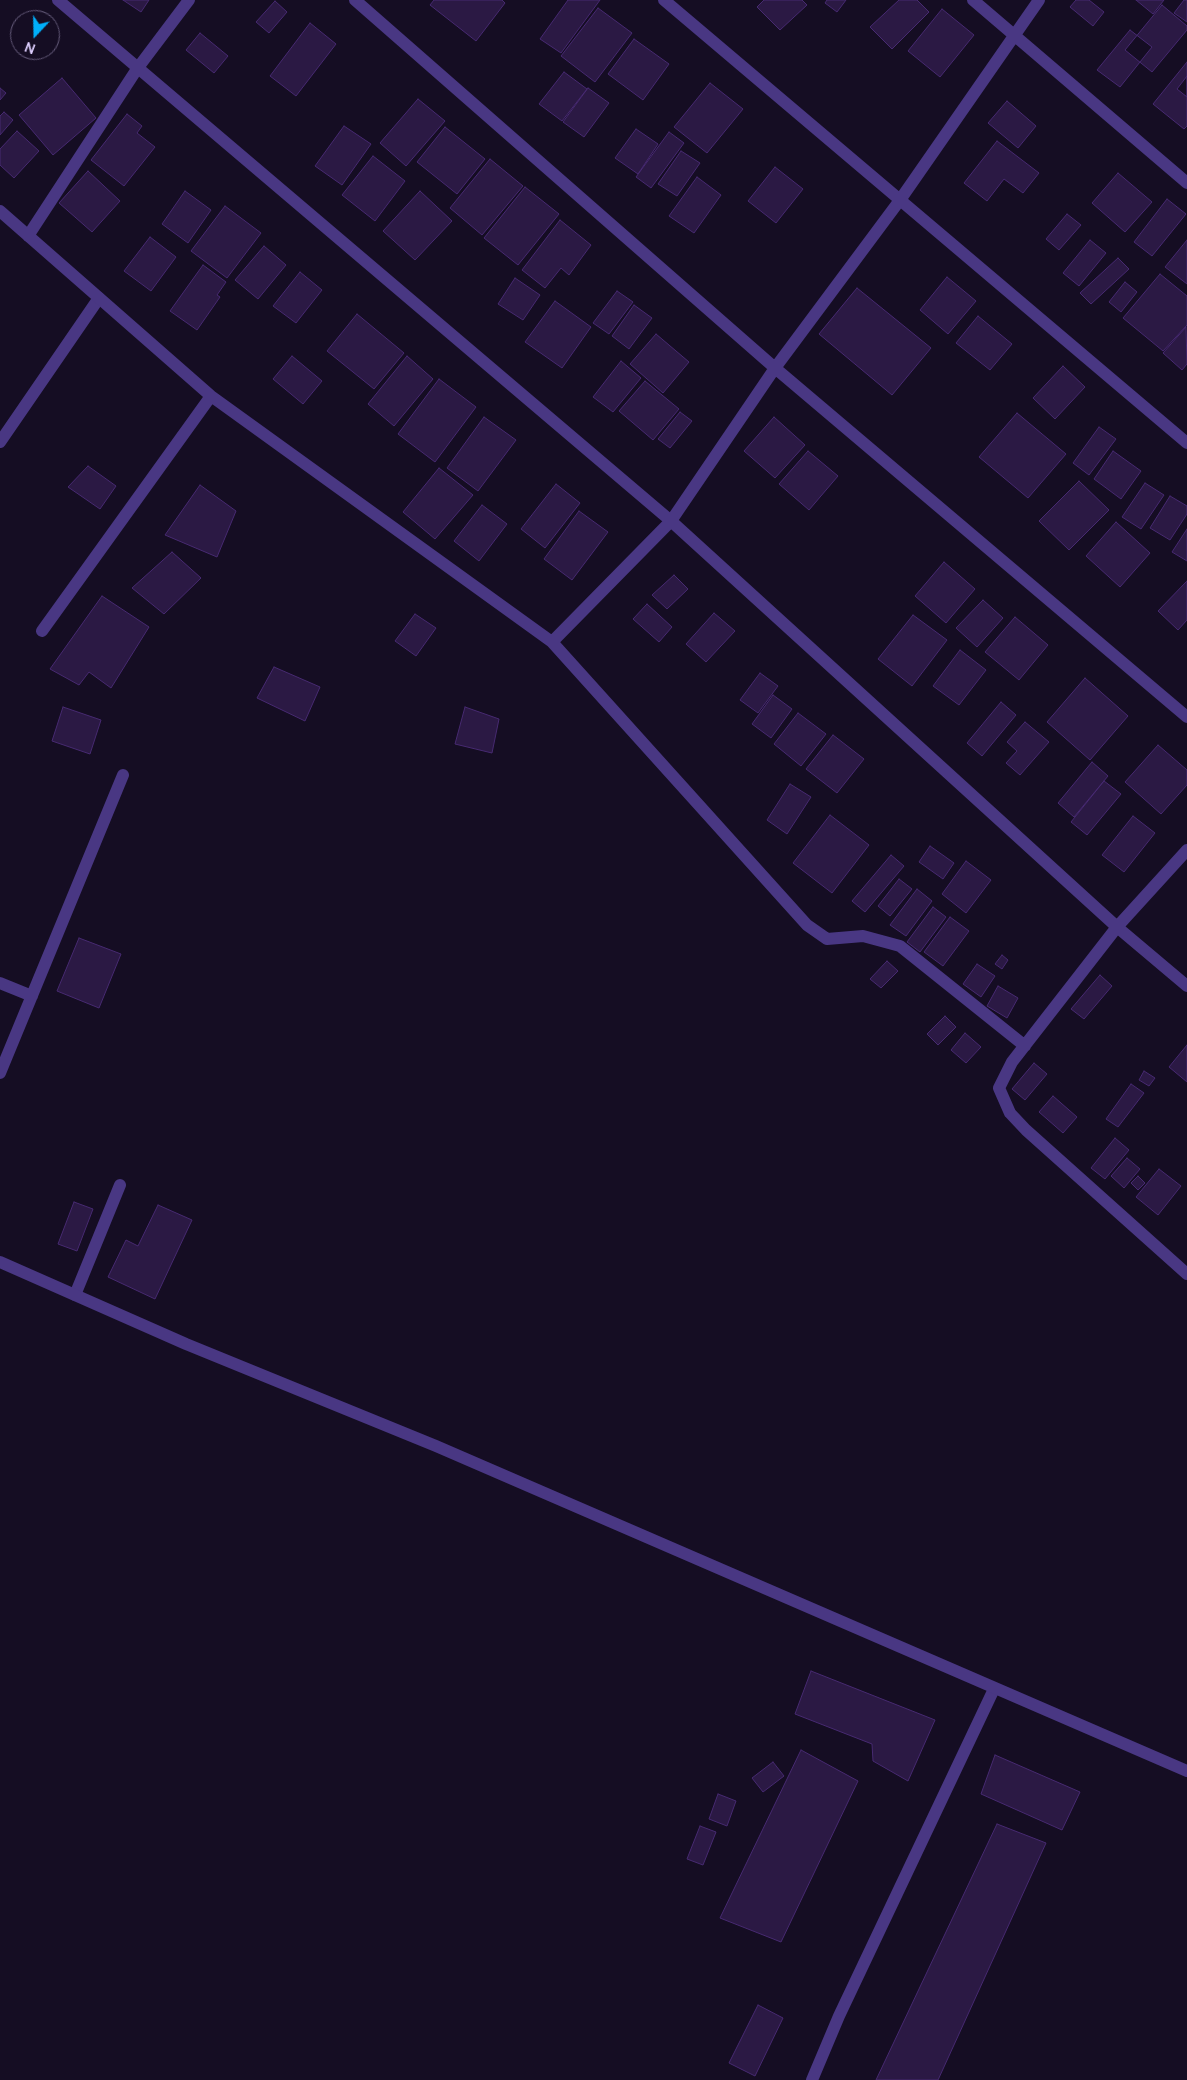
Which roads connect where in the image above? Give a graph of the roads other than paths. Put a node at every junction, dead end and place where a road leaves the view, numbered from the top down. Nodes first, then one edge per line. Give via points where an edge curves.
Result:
1 (58, 0) edge
2 (189, 0) edge
3 (355, 0) edge
4 (664, 0) edge
5 (973, 0) edge
6 (1039, 0) edge
7 (1014, 36) junction
8 (138, 69) junction
9 (1187, 183) edge
10 (900, 200) junction
11 (0, 212) edge
12 (28, 236) junction
13 (99, 298) junction
14 (775, 368) junction
15 (212, 396) junction
16 (0, 442) edge
17 (1187, 443) edge
18 (671, 521) junction
19 (42, 631) dead end
20 (552, 642) junction
21 (1187, 717) edge
22 (123, 775) dead end
23 (1187, 850) edge
24 (1117, 927) junction
25 (0, 983) edge
26 (1187, 986) edge
27 (32, 996) junction
28 (1025, 1046) junction
29 (0, 1073) edge
30 (120, 1185) dead end
31 (0, 1262) edge
32 (1187, 1274) edge
33 (75, 1295) junction
34 (994, 1688) junction
35 (1187, 1771) edge
36 (812, 2080) edge

1 - 8 street
2 - 8 street
3 - 14 street
4 - 10 street
5 - 7 street
6 - 7 street
7 - 9 street
7 - 10 street
8 - 12 street
8 - 18 street
10 - 14 street
10 - 17 street
11 - 12 street
12 - 13 street
13 - 15 street
13 - 16 street
14 - 18 street
14 - 21 street
15 - 19 street
15 - 20 street
18 - 20 street
18 - 24 street
20 - 28 street via 807,925 827,939 863,936 900,946
22 - 27 street
23 - 24 street
24 - 26 street
24 - 28 street
25 - 27 street
27 - 29 street
28 - 32 street via 1012,1062 999,1088 1010,1113
30 - 33 street
31 - 33 street
33 - 34 street via 195,1348 436,1446
34 - 35 street
34 - 36 street via 838,2016

